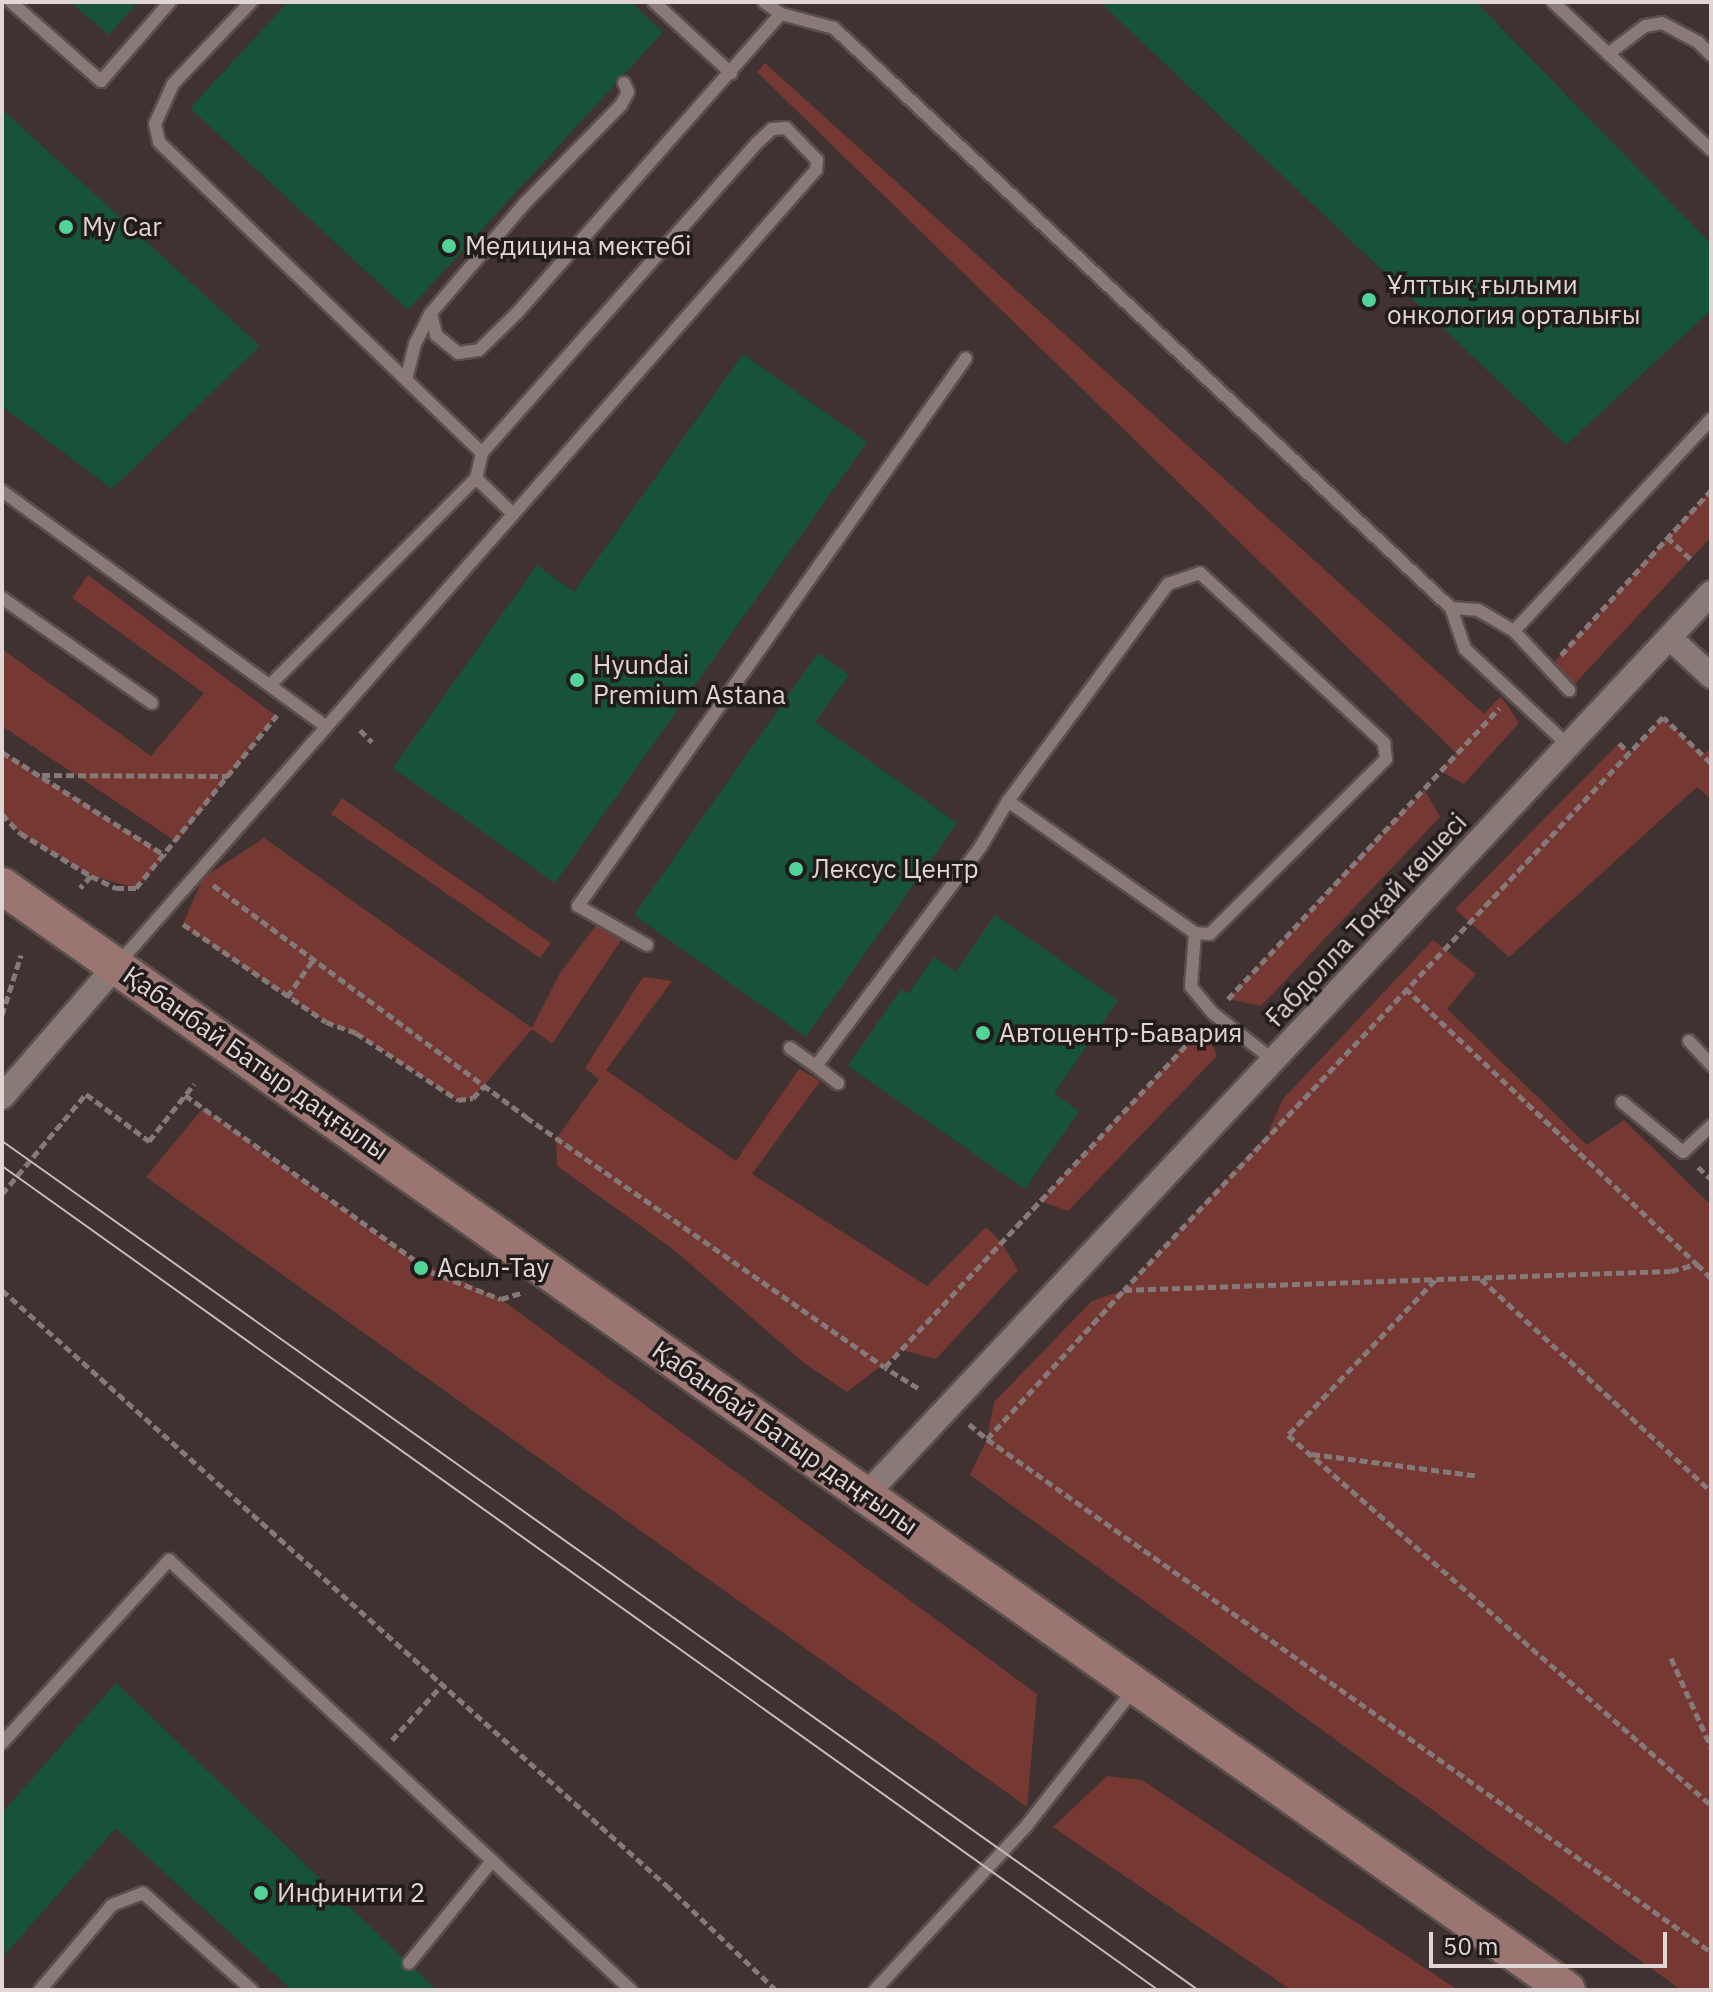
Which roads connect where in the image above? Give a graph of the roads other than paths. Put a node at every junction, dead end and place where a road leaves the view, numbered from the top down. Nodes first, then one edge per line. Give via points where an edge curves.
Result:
1 (11, 2) edge
2 (170, 2) edge
3 (251, 2) edge
4 (654, 2) edge
5 (764, 2) edge
6 (1553, 2) edge
7 (781, 14) junction
8 (1608, 54) junction
9 (1711, 55) edge
10 (731, 73) junction
11 (624, 83) dead end
12 (1711, 150) edge
13 (431, 313) junction
14 (966, 358) dead end
15 (406, 380) junction
16 (1711, 419) edge
17 (482, 453) junction
18 (476, 478) junction
19 (2, 491) edge
20 (513, 514) junction
21 (1711, 593) edge
22 (2, 598) edge
23 (1451, 608) junction
24 (1514, 631) junction
25 (1670, 638) junction
26 (1711, 676) edge
27 (271, 684) junction
28 (1569, 690) dead end
29 (152, 703) dead end
30 (326, 726) junction
31 (1569, 746) junction
32 (1008, 801) junction
33 (2, 886) edge
34 (1195, 933) junction
35 (647, 945) dead end
36 (116, 966) junction
37 (1689, 1041) dead end
38 (790, 1048) dead end
39 (1273, 1060) junction
40 (1711, 1065) edge
41 (816, 1066) junction
42 (838, 1083) dead end
43 (2, 1097) edge
44 (1622, 1102) dead end
45 (1711, 1126) edge
46 (865, 1496) junction
47 (1136, 1686) junction
48 (2, 1743) edge
49 (492, 1861) junction
50 (409, 1963) dead end
51 (40, 1990) edge
52 (252, 1990) edge
53 (631, 1990) edge
54 (875, 1990) edge
55 (1567, 1990) edge

1 - 2 lane via 101,81
3 - 15 lane via 173,84 155,124 159,142
4 - 10 lane
5 - 7 lane
6 - 8 lane
7 - 10 lane
7 - 23 lane via 834,28
8 - 9 lane via 1645,26 1662,23
8 - 12 lane
10 - 13 lane via 479,350 458,353 436,335
11 - 13 lane via 628,92 621,105 526,202
13 - 15 lane via 415,344
14 - 35 lane via 578,906
15 - 17 lane
16 - 24 lane
17 - 18 lane
17 - 20 lane via 772,129 786,128 817,160 816,170
18 - 20 lane
18 - 27 lane
19 - 27 lane
20 - 30 lane
21 - 25 street, Ғабдолла Тоқай көшесі
22 - 29 lane
23 - 24 lane via 1478,610
23 - 31 lane via 1465,649
24 - 28 lane
25 - 26 street
25 - 31 street, Ғабдолла Тоқай көшесі
27 - 30 lane
30 - 36 lane
31 - 39 street, Ғабдолла Тоқай көшесі
32 - 34 lane
32 - 34 lane via 1168,584 1200,573 1384,743 1386,759 1210,934
32 - 41 lane via 981,846
33 - 36 main road, Қабанбай Батыр даңғылы
34 - 39 lane via 1191,987 1214,1014
36 - 43 street
36 - 46 main road, Қабанбай Батыр даңғылы
37 - 40 lane
38 - 41 lane
39 - 46 street, Ғабдолла Тоқай көшесі
41 - 42 lane
44 - 45 lane via 1683,1152
46 - 47 main road, Қабанбай Батыр даңғылы
47 - 54 lane via 1027,1825
47 - 55 main road, Қабанбай Батыр даңғылы
48 - 49 lane via 169,1560
49 - 50 lane
49 - 53 lane
51 - 52 lane via 112,1905 143,1893

